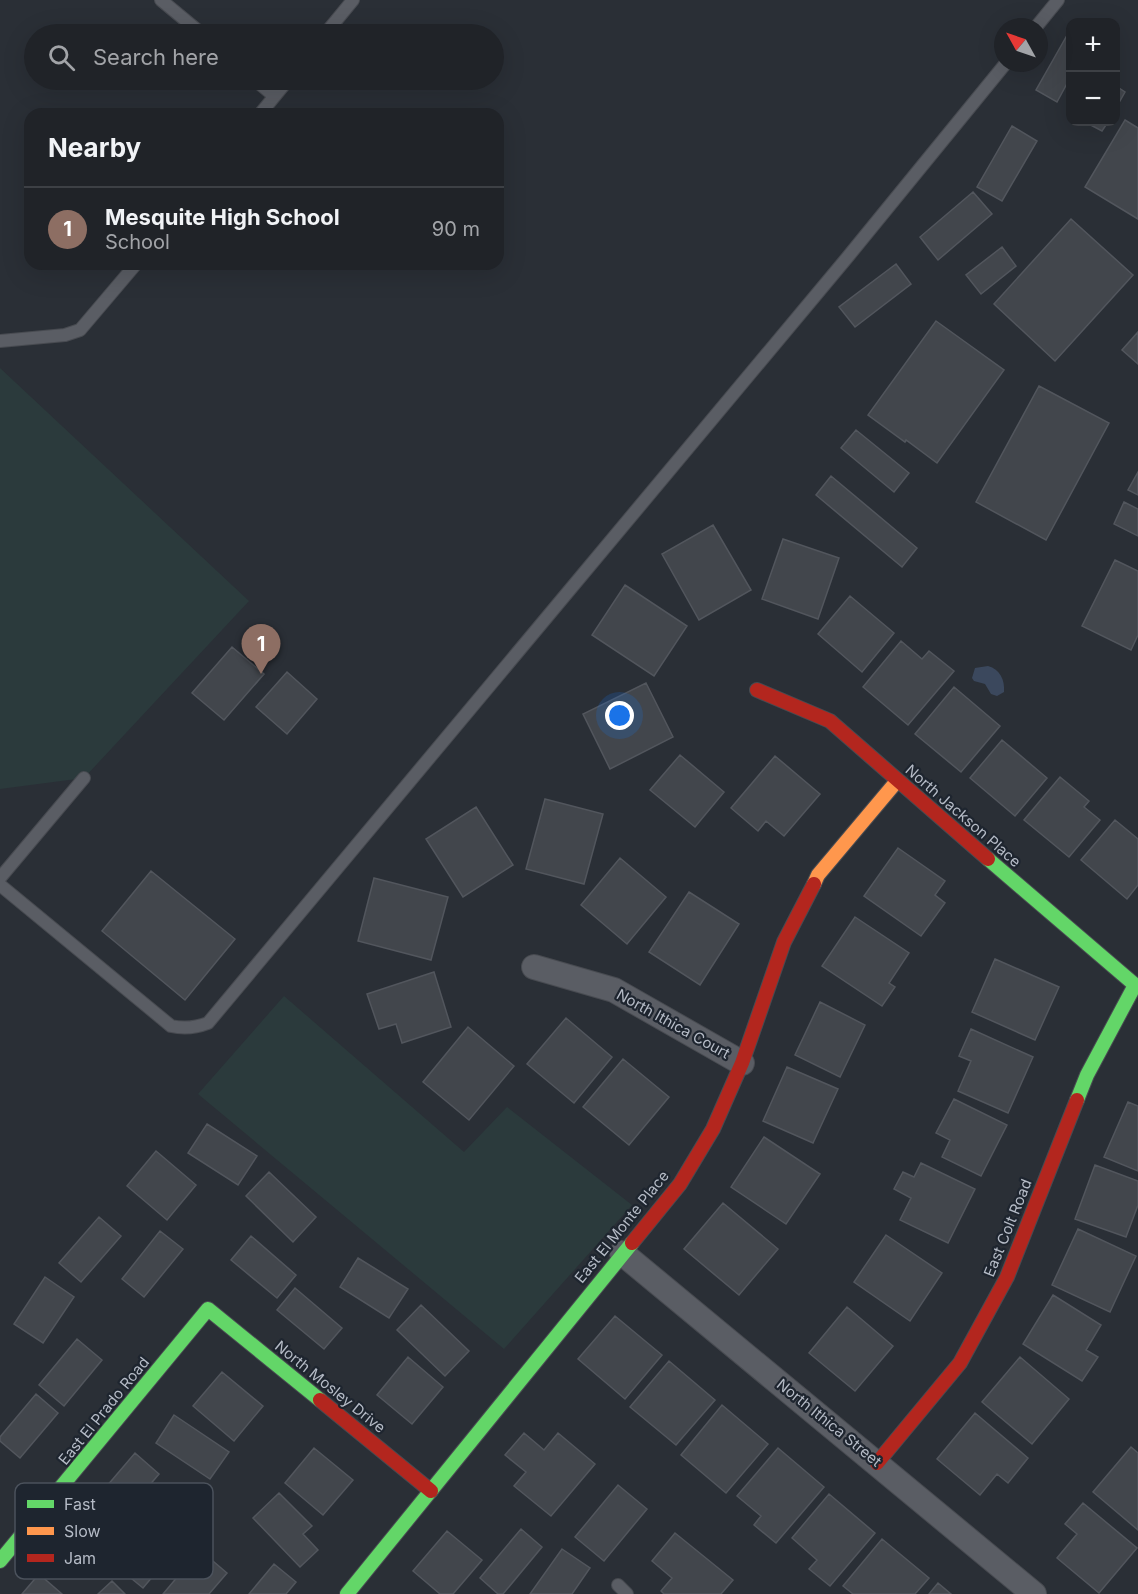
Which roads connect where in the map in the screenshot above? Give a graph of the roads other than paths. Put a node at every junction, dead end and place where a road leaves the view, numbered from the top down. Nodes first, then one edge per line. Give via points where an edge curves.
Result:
1 (161, 0) edge
2 (353, 0) edge
3 (1058, 0) edge
4 (1043, 18) edge
5 (189, 24) edge
6 (333, 24) edge
7 (999, 72) edge
8 (267, 90) edge
9 (279, 90) edge
10 (274, 96) junction
11 (265, 108) edge
12 (131, 270) edge
13 (0, 341) edge
14 (757, 690) dead end
15 (84, 778) dead end
16 (897, 781) junction
17 (0, 878) edge
18 (0, 885) edge
19 (534, 967) dead end
20 (1135, 985) joint
21 (742, 1063) junction
22 (622, 1253) junction
23 (208, 1309) joint
24 (877, 1463) junction
25 (66, 1483) edge
26 (431, 1491) junction
27 (15, 1544) edge
28 (0, 1561) edge
29 (347, 1594) edge
30 (1034, 1594) edge

1 - 5 lane
2 - 6 lane
3 - 4 lane
7 - 18 lane via 208,1023 197,1027 171,1026
8 - 10 lane
9 - 10 lane
10 - 11 lane
12 - 13 lane via 80,330
14 - 16 street, North Jackson Place via 831,721
15 - 17 lane
16 - 20 street, North Jackson Place
16 - 21 street, East El Monte Place via 818,875 784,942
19 - 21 street, North Ithica Court via 614,990
20 - 24 street, East Colt Road via 1087,1076 992,1306 960,1363
21 - 22 street, East El Monte Place via 713,1129 680,1184
22 - 24 street, North Ithica Street
22 - 26 street, East El Monte Place
23 - 25 street, East El Prado Road
23 - 26 street, North Mosley Drive
24 - 30 street, North Ithica Street
26 - 29 street, East El Monte Place
27 - 28 street, East El Prado Road

